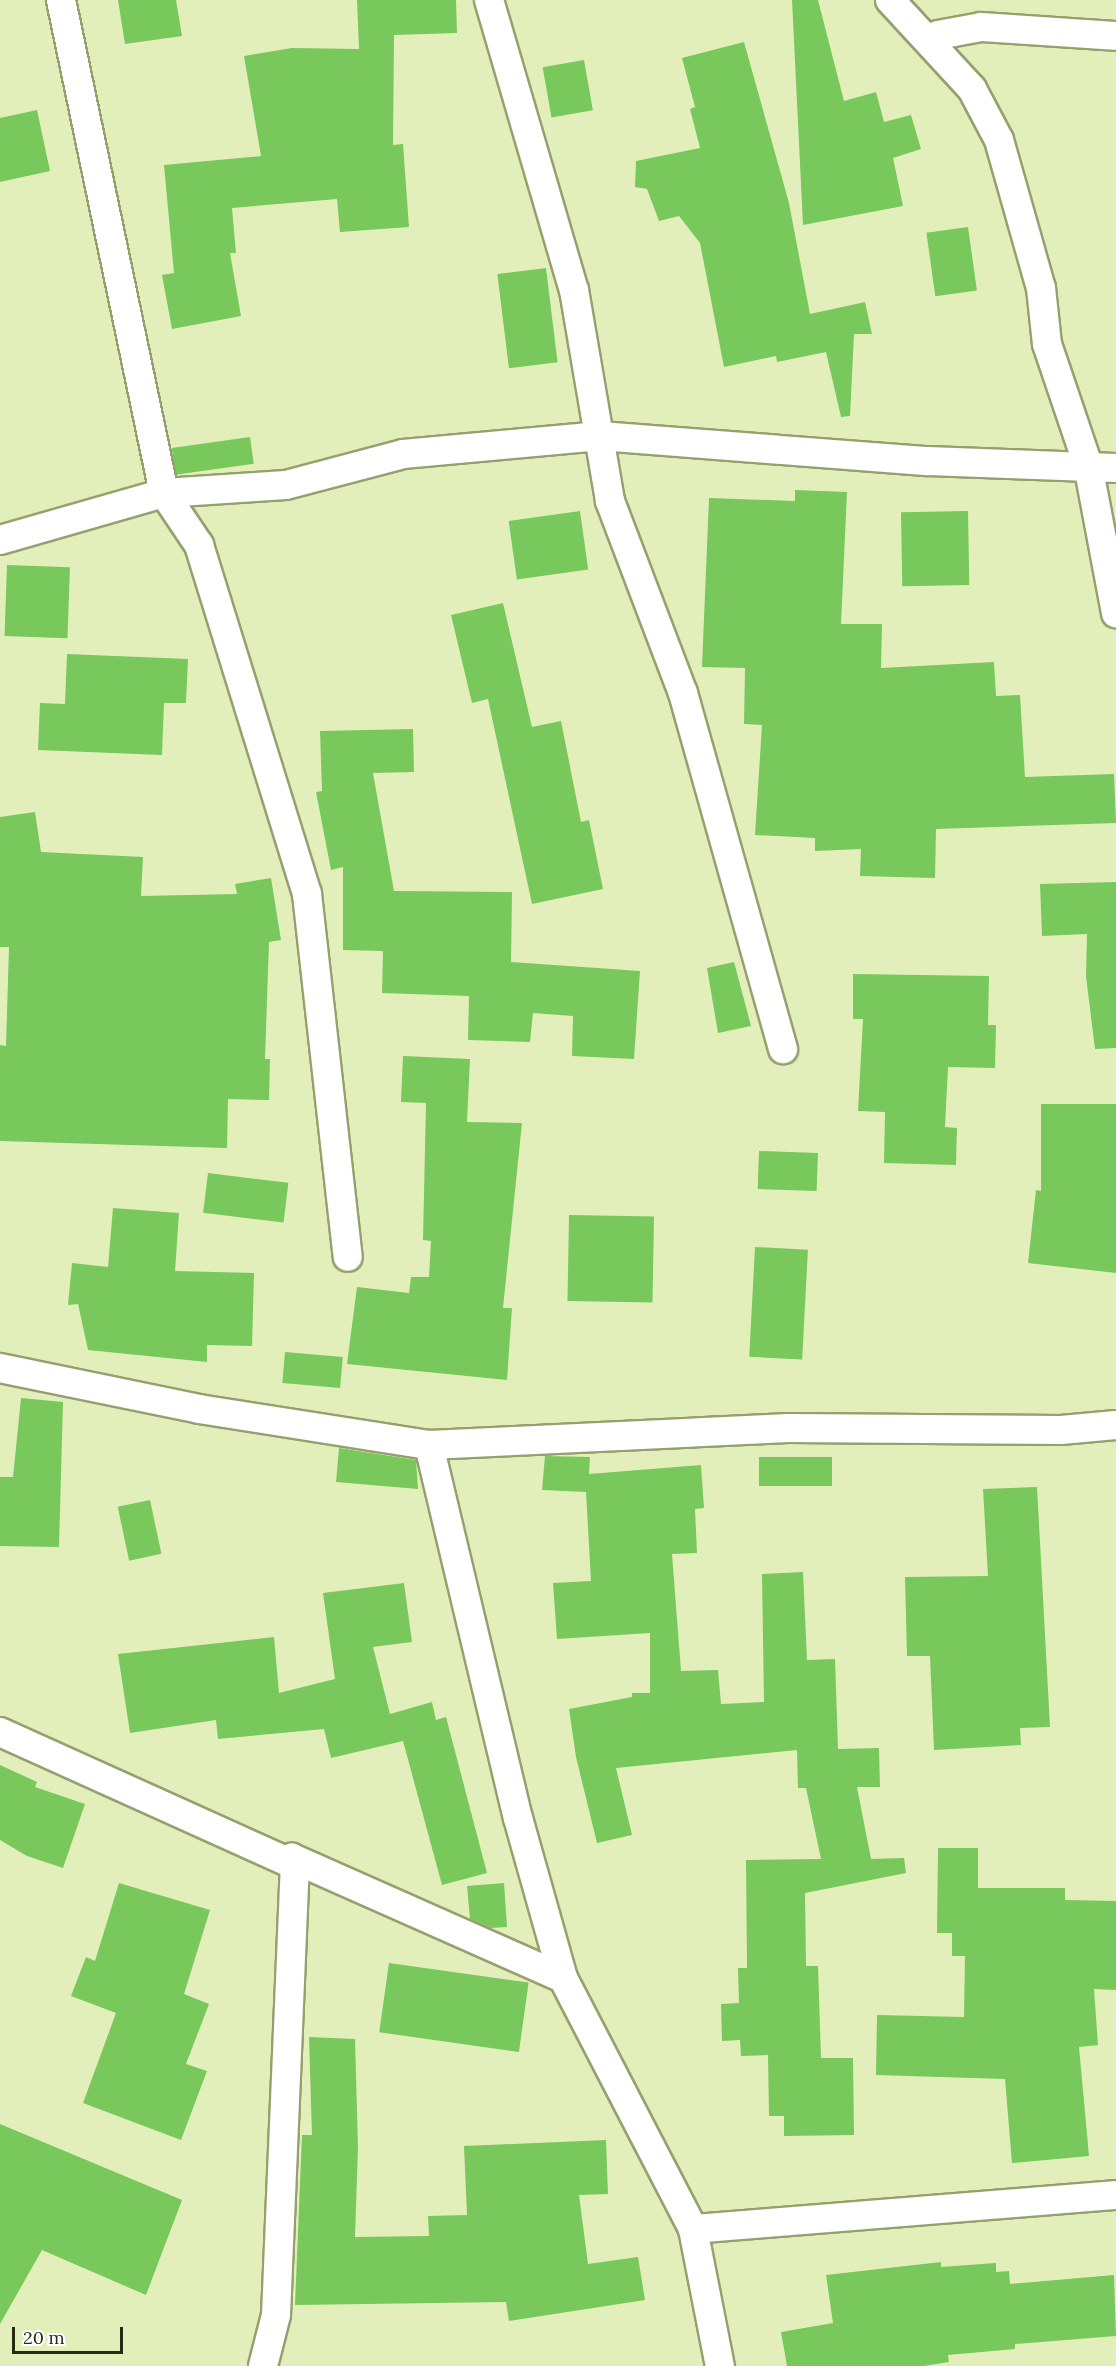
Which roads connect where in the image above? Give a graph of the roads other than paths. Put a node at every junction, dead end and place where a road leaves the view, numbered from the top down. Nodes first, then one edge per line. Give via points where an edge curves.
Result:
1 (61, 0) edge
2 (489, 0) edge
3 (890, 0) edge
4 (1116, 36) edge
5 (935, 48) junction
6 (600, 436) junction
7 (1088, 465) junction
8 (1116, 468) edge
9 (164, 493) junction
10 (0, 540) edge
11 (1116, 613) edge
12 (783, 1049) dead end
13 (348, 1257) dead end
14 (0, 1368) edge
15 (1116, 1425) edge
16 (429, 1445) junction
17 (0, 1732) edge
18 (296, 1865) junction
19 (563, 1978) junction
20 (1116, 2195) edge
21 (693, 2229) junction
22 (263, 2366) edge
23 (720, 2366) edge

1 - 9 street
2 - 6 street via 574,290
3 - 5 street
4 - 5 street via 981,27 938,35
5 - 7 street via 972,89 999,140 1041,288 1047,344
6 - 7 street via 928,461
6 - 9 street via 403,454 286,485
6 - 12 street via 610,501 683,693
7 - 8 street
7 - 11 street
9 - 10 street
9 - 13 street via 199,545 307,894
14 - 16 street via 199,1409
15 - 16 street via 1061,1430 789,1428
16 - 19 street via 518,1818
17 - 18 street
18 - 19 street via 292,1858
18 - 22 street via 276,2314
19 - 21 street
20 - 21 street
21 - 23 street

